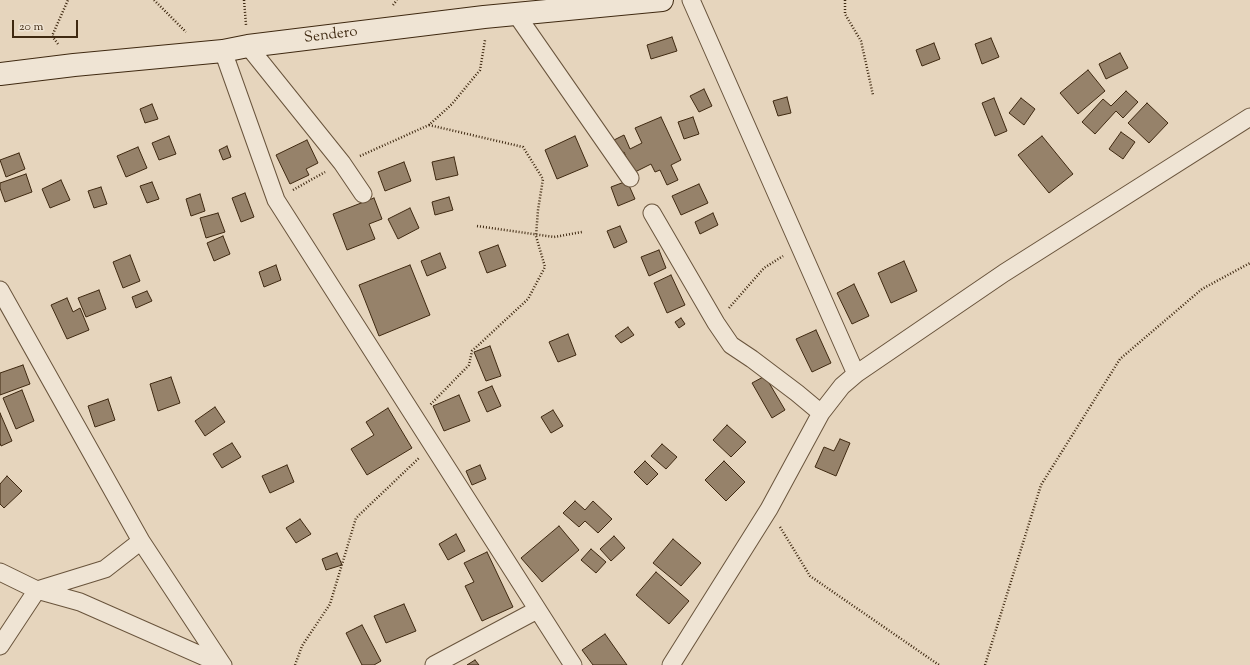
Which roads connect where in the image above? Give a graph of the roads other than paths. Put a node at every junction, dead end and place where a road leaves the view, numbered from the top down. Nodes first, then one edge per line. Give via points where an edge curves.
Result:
1 (662, 0) edge
2 (691, 0) edge
3 (516, 14) junction
4 (248, 46) junction
5 (223, 51) junction
6 (0, 74) edge
7 (1250, 117) edge
8 (630, 178) dead end
9 (362, 194) dead end
10 (652, 213) dead end
11 (0, 290) edge
12 (856, 374) junction
13 (821, 413) junction
14 (141, 541) junction
15 (0, 572) edge
16 (37, 590) junction
17 (538, 610) junction
18 (0, 646) edge
19 (223, 664) edge
20 (434, 665) edge
21 (573, 665) edge
22 (671, 665) edge

1 - 3 main road, Sendero
2 - 12 street
3 - 4 main road, Sendero
3 - 8 street
4 - 5 main road, Sendero
4 - 9 street via 342,163
5 - 6 main road, Sendero
5 - 17 street via 276,200
7 - 12 street via 1004,273
10 - 13 street via 731,345 786,384
11 - 14 street
12 - 13 street via 842,386
13 - 22 street via 769,510
14 - 16 street via 105,569
14 - 19 street
15 - 16 street
16 - 18 street
16 - 19 street via 80,602
17 - 20 street
17 - 21 street

